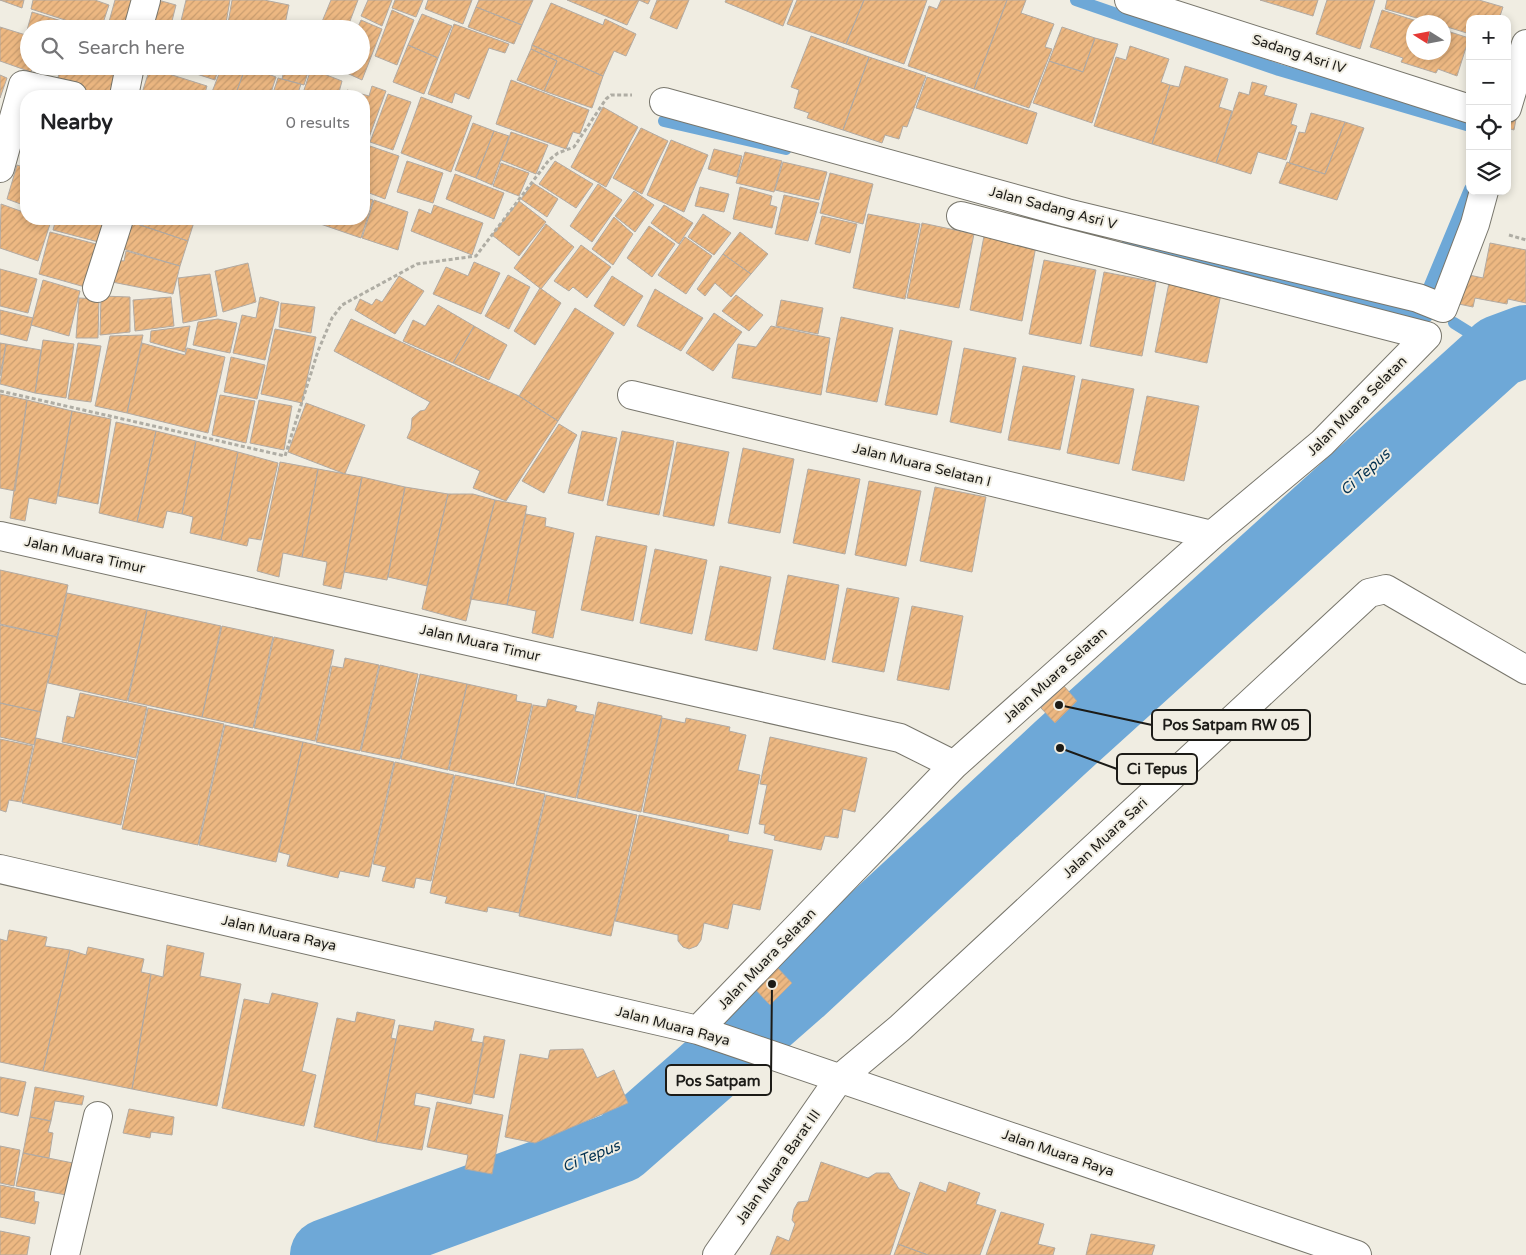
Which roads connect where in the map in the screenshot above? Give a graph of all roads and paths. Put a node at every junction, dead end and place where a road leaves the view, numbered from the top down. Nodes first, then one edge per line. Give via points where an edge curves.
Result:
1 (146, 0) edge
2 (1129, 0) edge
3 (140, 20) edge
4 (1526, 44) edge
5 (128, 75) edge
6 (22, 90) edge
7 (46, 90) edge
8 (125, 90) edge
9 (20, 96) edge
10 (664, 102) joint
11 (1508, 105) edge
12 (1466, 108) edge
13 (0, 168) edge
14 (1483, 195) edge
15 (961, 216) dead end
16 (117, 225) edge
17 (96, 288) dead end
18 (0, 391) edge
19 (632, 395) dead end
20 (1212, 535) junction
21 (0, 536) edge
22 (1526, 670) edge
23 (954, 765) junction
24 (0, 869) edge
25 (698, 1030) junction
26 (840, 1079) junction
27 (98, 1116) dead end
28 (65, 1255) edge
29 (717, 1255) edge
30 (1358, 1255) edge

1 - 3 street
2 - 12 street, Sadang Asri IV
4 - 11 street
5 - 8 street
6 - 7 street via 23,85
9 - 13 street
10 - 14 street, Jalan Sadang Asri V via 1067,213 1430,302 1475,224
10 - 18 path via 641,95 611,96 602,104 574,147 549,160 476,256 417,264 342,305 332,318 318,351 285,456
15 - 20 street, Jalan Muara Selatan via 1427,336 1322,443
16 - 17 street
19 - 20 street, Jalan Muara Selatan I
20 - 23 street, Jalan Muara Selatan
21 - 23 street, Jalan Muara Timur via 900,738
22 - 26 street, Jalan Muara Sari via 1386,589 1369,594 907,1022
23 - 25 street, Jalan Muara Selatan
24 - 25 street, Jalan Muara Raya
25 - 26 street, Jalan Muara Raya
26 - 29 street, Jalan Muara Barat III
26 - 30 street, Jalan Muara Raya
27 - 28 street

